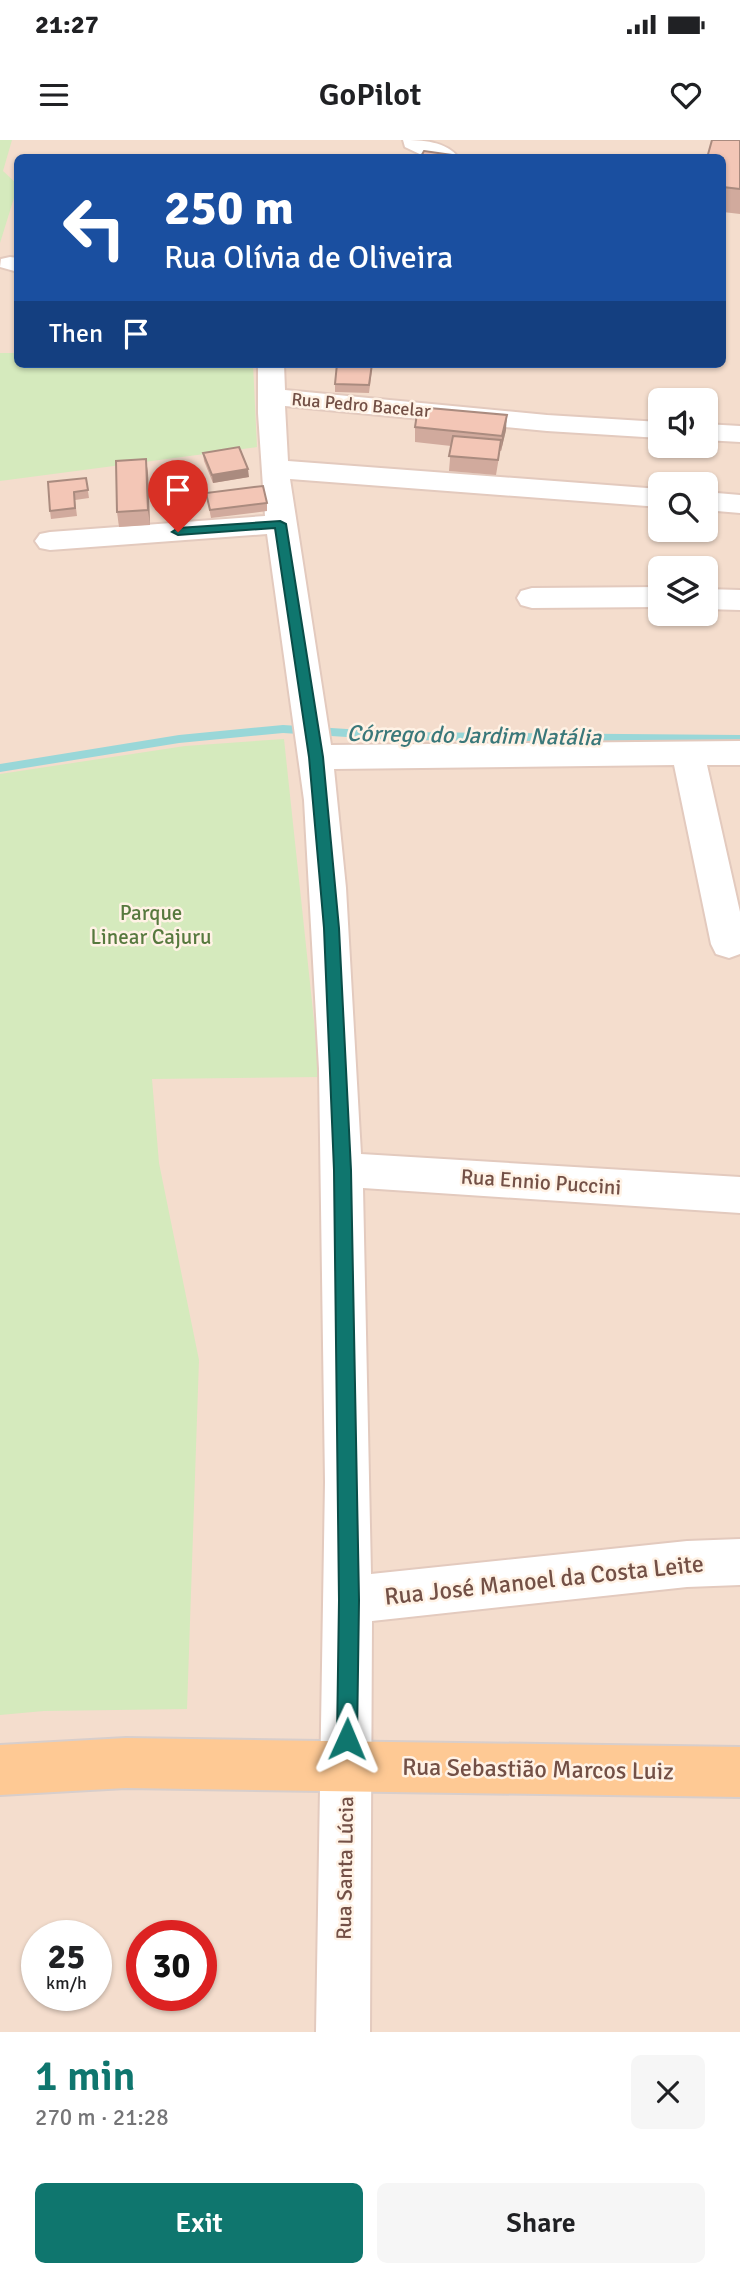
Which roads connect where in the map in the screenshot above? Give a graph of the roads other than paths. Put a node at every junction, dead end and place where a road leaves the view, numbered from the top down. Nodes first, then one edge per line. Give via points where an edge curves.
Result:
1 (415, 141) edge
2 (392, 154) dead end
3 (440, 154) edge
4 (271, 368) edge
5 (271, 397) junction
6 (648, 429) edge
7 (718, 433) edge
8 (740, 434) edge
9 (276, 469) junction
10 (648, 497) edge
11 (718, 502) edge
12 (740, 504) edge
13 (280, 524) junction
14 (50, 541) dead end
15 (648, 597) edge
16 (532, 598) dead end
17 (718, 599) edge
18 (740, 600) edge
19 (313, 739) junction
20 (688, 752) junction
21 (740, 753) edge
22 (729, 944) dead end
23 (342, 1170) junction
24 (740, 1195) edge
25 (740, 1562) edge
26 (349, 1600) junction
27 (347, 1766) junction
28 (0, 1770) edge
29 (740, 1772) edge
30 (343, 2032) edge

1 - 2 street
1 - 3 street
4 - 5 street, Rua Santa Lúcia
5 - 6 street, Rua Pedro Bacelar
5 - 9 street, Rua Santa Lúcia
7 - 8 street
9 - 10 street
9 - 13 street, Rua Santa Lúcia
11 - 12 street
13 - 14 street
13 - 19 street, Rua Santa Lúcia
15 - 16 street
17 - 18 street
19 - 20 street
19 - 23 street, Rua Santa Lúcia via 331,928
20 - 21 street
20 - 22 street
23 - 24 street, Rua Ennio Puccini
23 - 26 street, Rua Santa Lúcia
25 - 26 street, Rua José Manoel da Costa Leite
26 - 27 street, Rua Santa Lúcia
27 - 28 main road, Rua Sebastião Marcos Luiz via 126,1763
27 - 29 main road, Rua Sebastião Marcos Luiz
27 - 30 street, Rua Santa Lúcia

